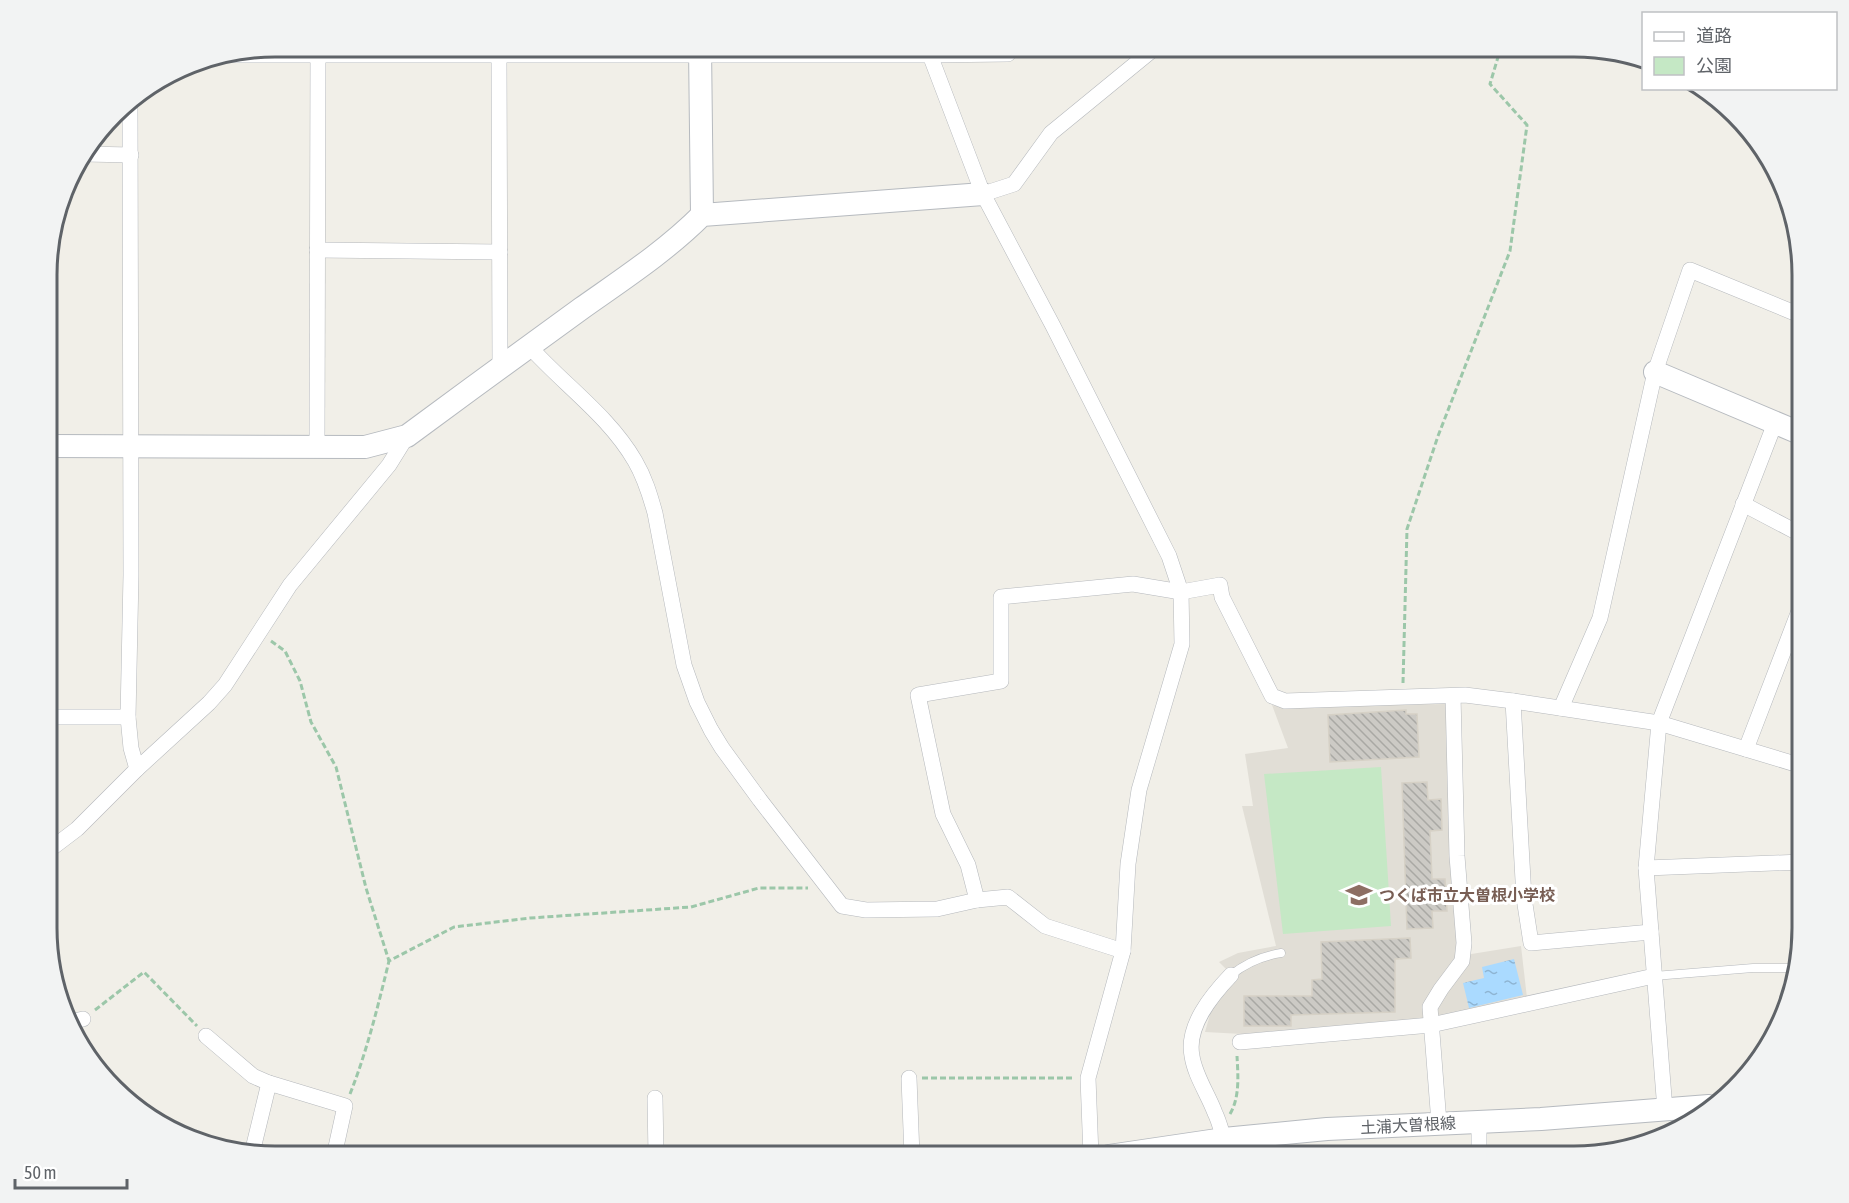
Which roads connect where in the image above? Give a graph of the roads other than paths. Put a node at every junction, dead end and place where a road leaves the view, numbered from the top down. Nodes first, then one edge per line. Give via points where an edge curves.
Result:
1 (318, 57) edge
2 (499, 57) edge
3 (700, 57) edge
4 (931, 57) edge
5 (1143, 57) edge
6 (130, 112) edge
7 (94, 154) edge
8 (130, 155) junction
9 (983, 194) junction
10 (702, 215) junction
11 (317, 250) junction
12 (500, 252) junction
13 (1792, 312) edge
14 (529, 346) junction
15 (500, 367) junction
16 (1655, 372) junction
17 (1775, 423) junction
18 (1792, 430) edge
19 (407, 436) junction
20 (57, 446) edge
21 (130, 446) junction
22 (318, 446) junction
23 (1743, 504) junction
24 (1792, 530) edge
25 (1181, 592) junction
26 (1792, 629) edge
27 (1453, 696) junction
28 (1513, 700) junction
29 (1562, 708) junction
30 (57, 717) edge
31 (128, 717) junction
32 (1659, 723) junction
33 (1746, 749) junction
34 (1792, 763) edge
35 (137, 769) junction
36 (57, 844) edge
37 (1792, 862) edge
38 (1646, 868) junction
39 (977, 900) junction
40 (1651, 932) junction
41 (1123, 951) junction
42 (1281, 953) dead end
43 (1788, 968) edge
44 (1232, 975) joint
45 (1654, 976) junction
46 (1431, 1025) junction
47 (206, 1036) road end
48 (1240, 1042) road end
49 (909, 1078) road end
50 (269, 1083) junction
51 (655, 1098) dead end
52 (1698, 1107) edge
53 (1665, 1110) junction
54 (1479, 1121) junction
55 (1440, 1123) junction
56 (1224, 1139) junction
57 (254, 1145) edge
58 (336, 1146) edge
59 (656, 1146) edge
60 (912, 1146) edge
61 (1091, 1146) edge
62 (1177, 1146) edge
63 (1479, 1146) edge

1 - 11 street
2 - 12 street
3 - 10 street
4 - 9 street
5 - 9 street via 1051,133 1014,184
6 - 8 street
7 - 8 street
8 - 21 street
9 - 10 street
9 - 25 street via 1169,555
10 - 14 street via 680,237
11 - 12 street
11 - 22 street
12 - 15 street
13 - 16 street via 1690,270
14 - 15 street
14 - 39 street via 594,409 635,460 655,513 684,665 697,702 722,747 842,906 866,910 937,909
15 - 19 street
16 - 17 street
16 - 29 street via 1600,618
17 - 18 street
17 - 23 street
19 - 22 street via 365,447
19 - 35 street via 389,465 290,585 225,685
20 - 21 street
21 - 22 street
21 - 31 street
23 - 24 street
23 - 32 street
25 - 27 street via 1220,585 1222,597 1272,696 1285,701
25 - 39 street via 1133,584 1001,597 1000,681 918,694 943,814 968,866
25 - 41 street via 1182,644 1139,790 1128,864
26 - 33 street
27 - 28 street
27 - 46 street via 1457,856 1464,943 1462,961 1430,1007
28 - 29 street
28 - 40 street via 1524,898 1531,943
29 - 32 street
30 - 31 street
31 - 35 street
32 - 33 street
32 - 38 street
33 - 34 street
35 - 36 street via 77,830
37 - 38 street
38 - 40 street
39 - 41 street via 1008,897 1045,926
40 - 45 street
41 - 61 street via 1088,1078
42 - 44 lane via 1254,960
43 - 45 lane
44 - 56 street via 1198,1019 1191,1041 1199,1078
45 - 46 street
45 - 53 street
46 - 48 street
46 - 55 street
47 - 50 street via 252,1076
49 - 60 street
50 - 57 street
50 - 58 street via 345,1106
51 - 59 street
52 - 53 street, 土浦大曽根線
53 - 54 street, 土浦大曽根線
54 - 55 street, 土浦大曽根線
54 - 63 street
55 - 56 street, 土浦大曽根線
56 - 62 street, 土浦大曽根線

